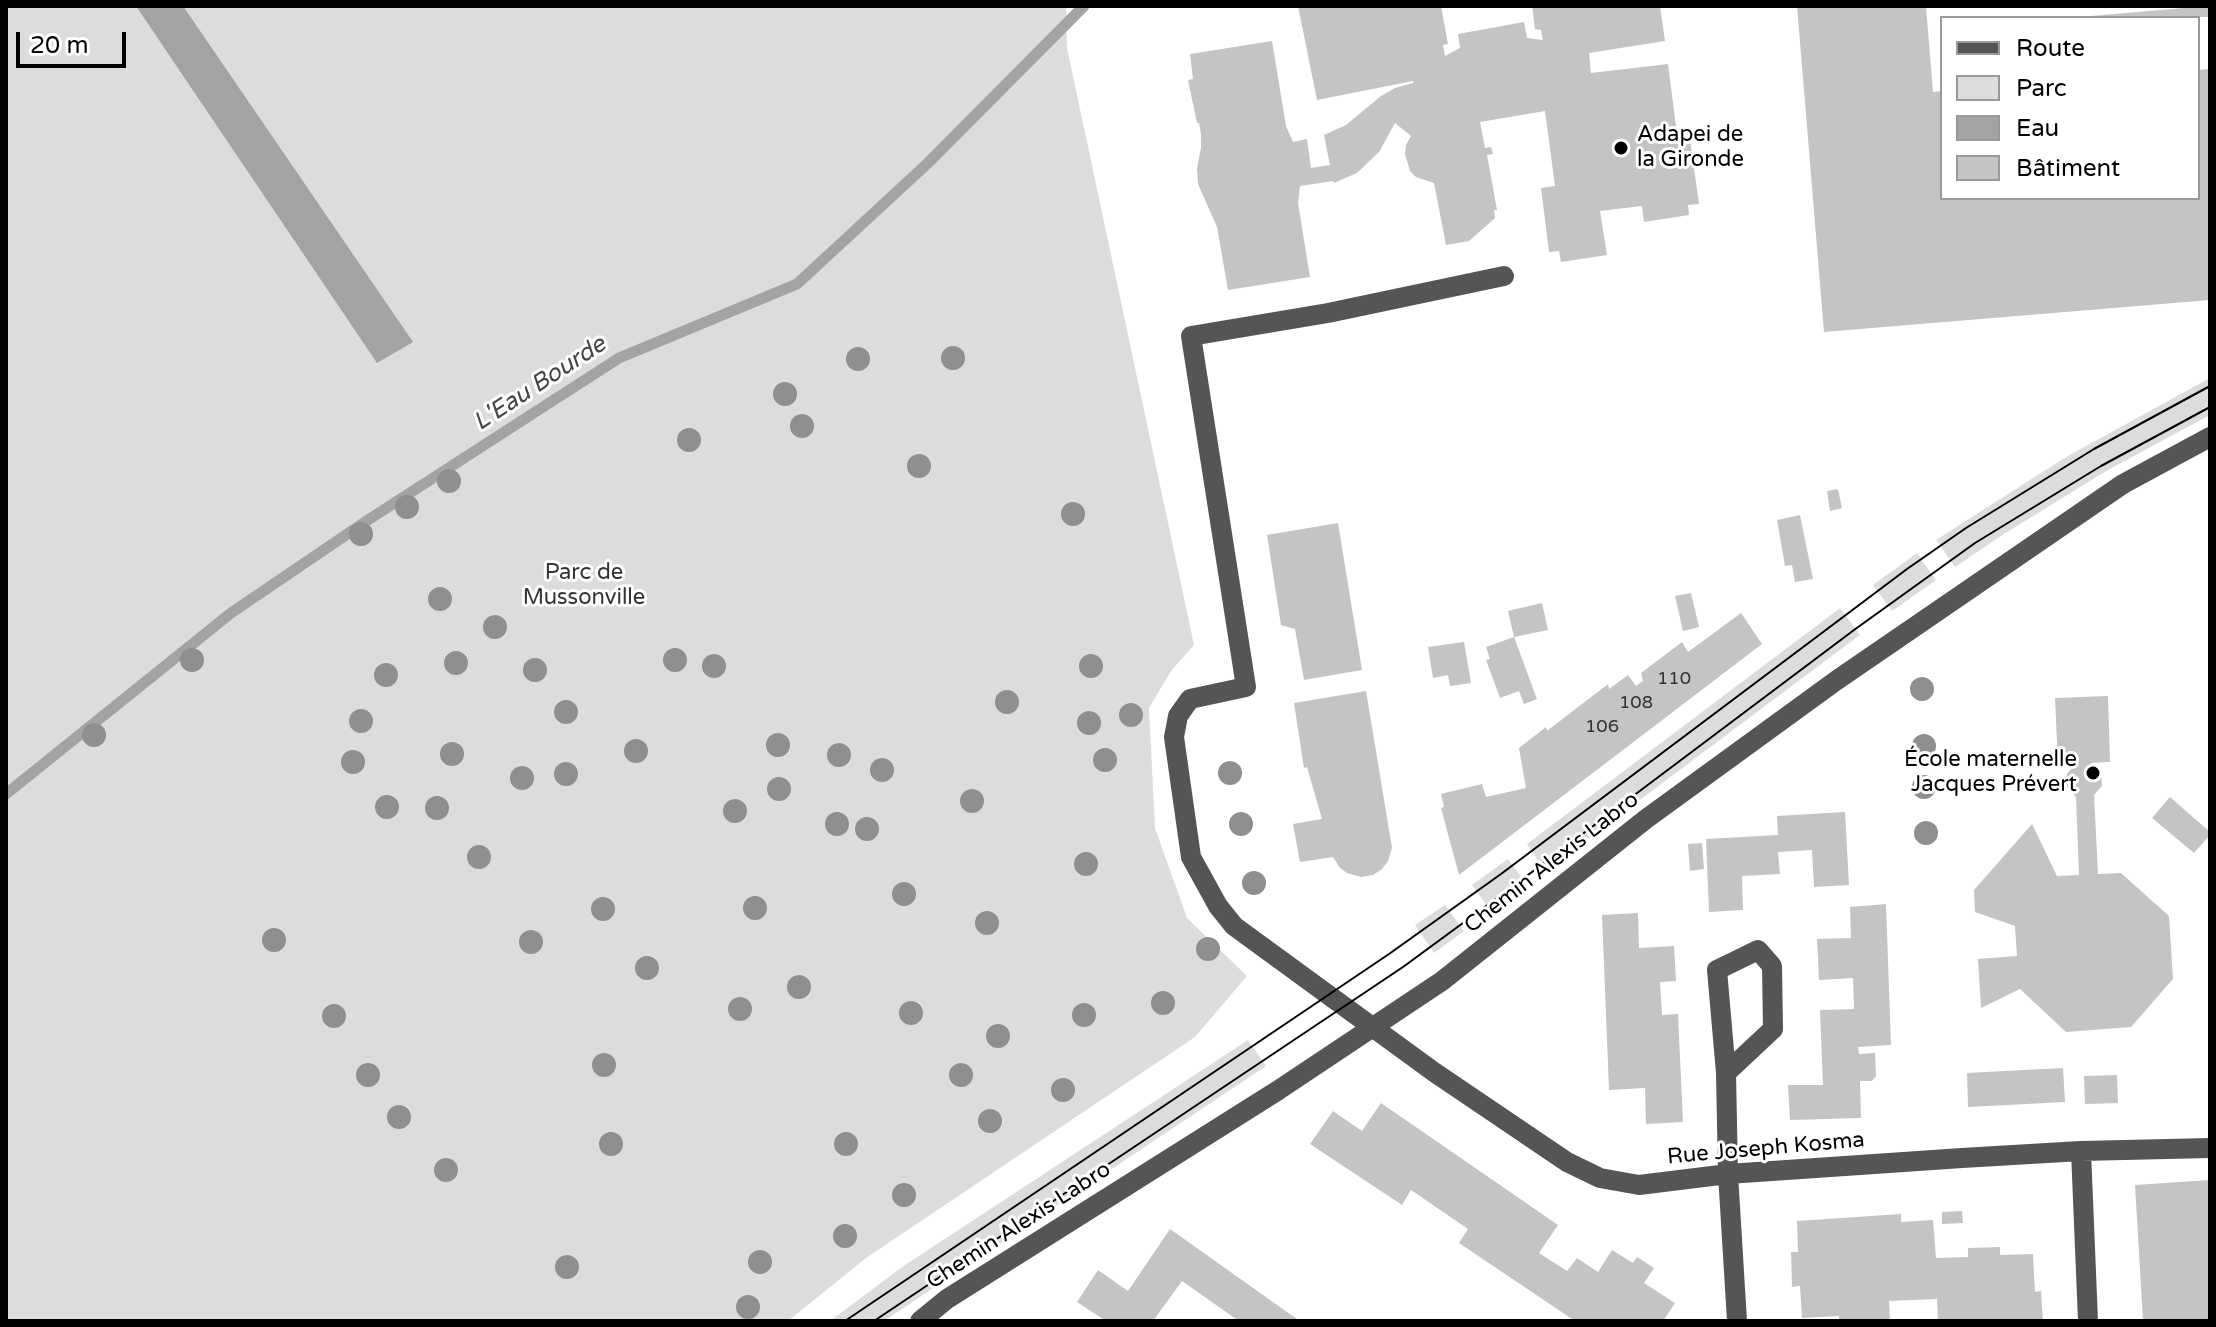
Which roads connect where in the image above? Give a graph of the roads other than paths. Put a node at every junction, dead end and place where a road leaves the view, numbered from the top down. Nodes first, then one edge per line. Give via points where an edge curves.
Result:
1 (1504, 276) dead end
2 (2210, 437) edge
3 (1373, 1026) junction
4 (1726, 1073) junction
5 (2210, 1148) edge
6 (2081, 1151) junction
7 (1728, 1174) junction
8 (920, 1321) edge
9 (1737, 1321) edge
10 (2088, 1321) edge

1 - 3 street, Rue Joseph Kosma via 1191,336 1246,687 1190,699 1178,716 1174,737 1191,857 1234,926
2 - 3 street, Chemin Alexis Labro via 2123,484 1837,680 1646,819 1442,981
3 - 7 street, Rue Joseph Kosma via 1567,1162 1600,1178 1639,1185
3 - 8 street, Chemin Alexis Labro
4 - 4 street via 1717,970 1758,950 1772,966 1773,1029
4 - 7 street
5 - 6 street, Rue Joseph Kosma
6 - 7 street, Rue Joseph Kosma
6 - 10 street
7 - 9 street

